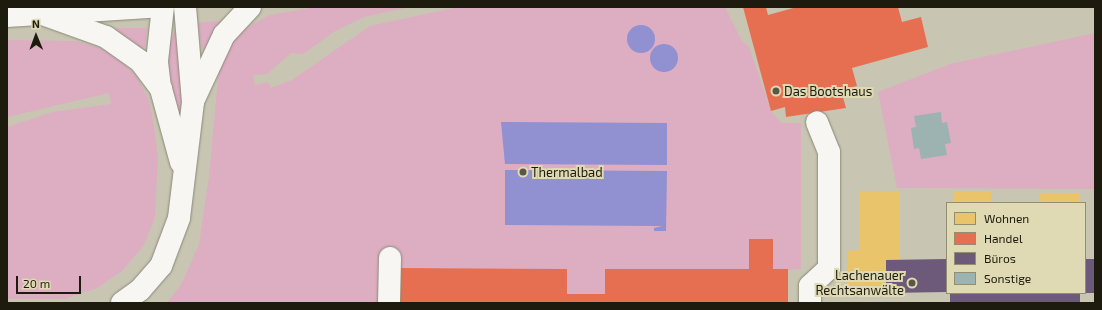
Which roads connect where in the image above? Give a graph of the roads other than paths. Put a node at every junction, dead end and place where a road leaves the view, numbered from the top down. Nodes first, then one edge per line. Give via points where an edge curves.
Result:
1 (152, 7) edge
2 (164, 7) edge
3 (185, 7) edge
4 (250, 7) edge
5 (45, 15) junction
6 (7, 16) edge
7 (161, 89) junction
8 (192, 102) junction
9 (817, 122) dead end
10 (184, 174) junction
11 (390, 258) dead end
12 (122, 303) edge
13 (389, 303) edge
14 (810, 303) edge

1 - 5 main road
2 - 7 main road via 156,61
3 - 8 main road
4 - 8 main road via 224,35
5 - 6 main road
5 - 7 main road via 122,46 140,61
7 - 10 main road
8 - 10 main road
9 - 14 main road via 829,152 828,268 810,286
10 - 12 main road via 179,218 168,255 152,277
11 - 13 main road

